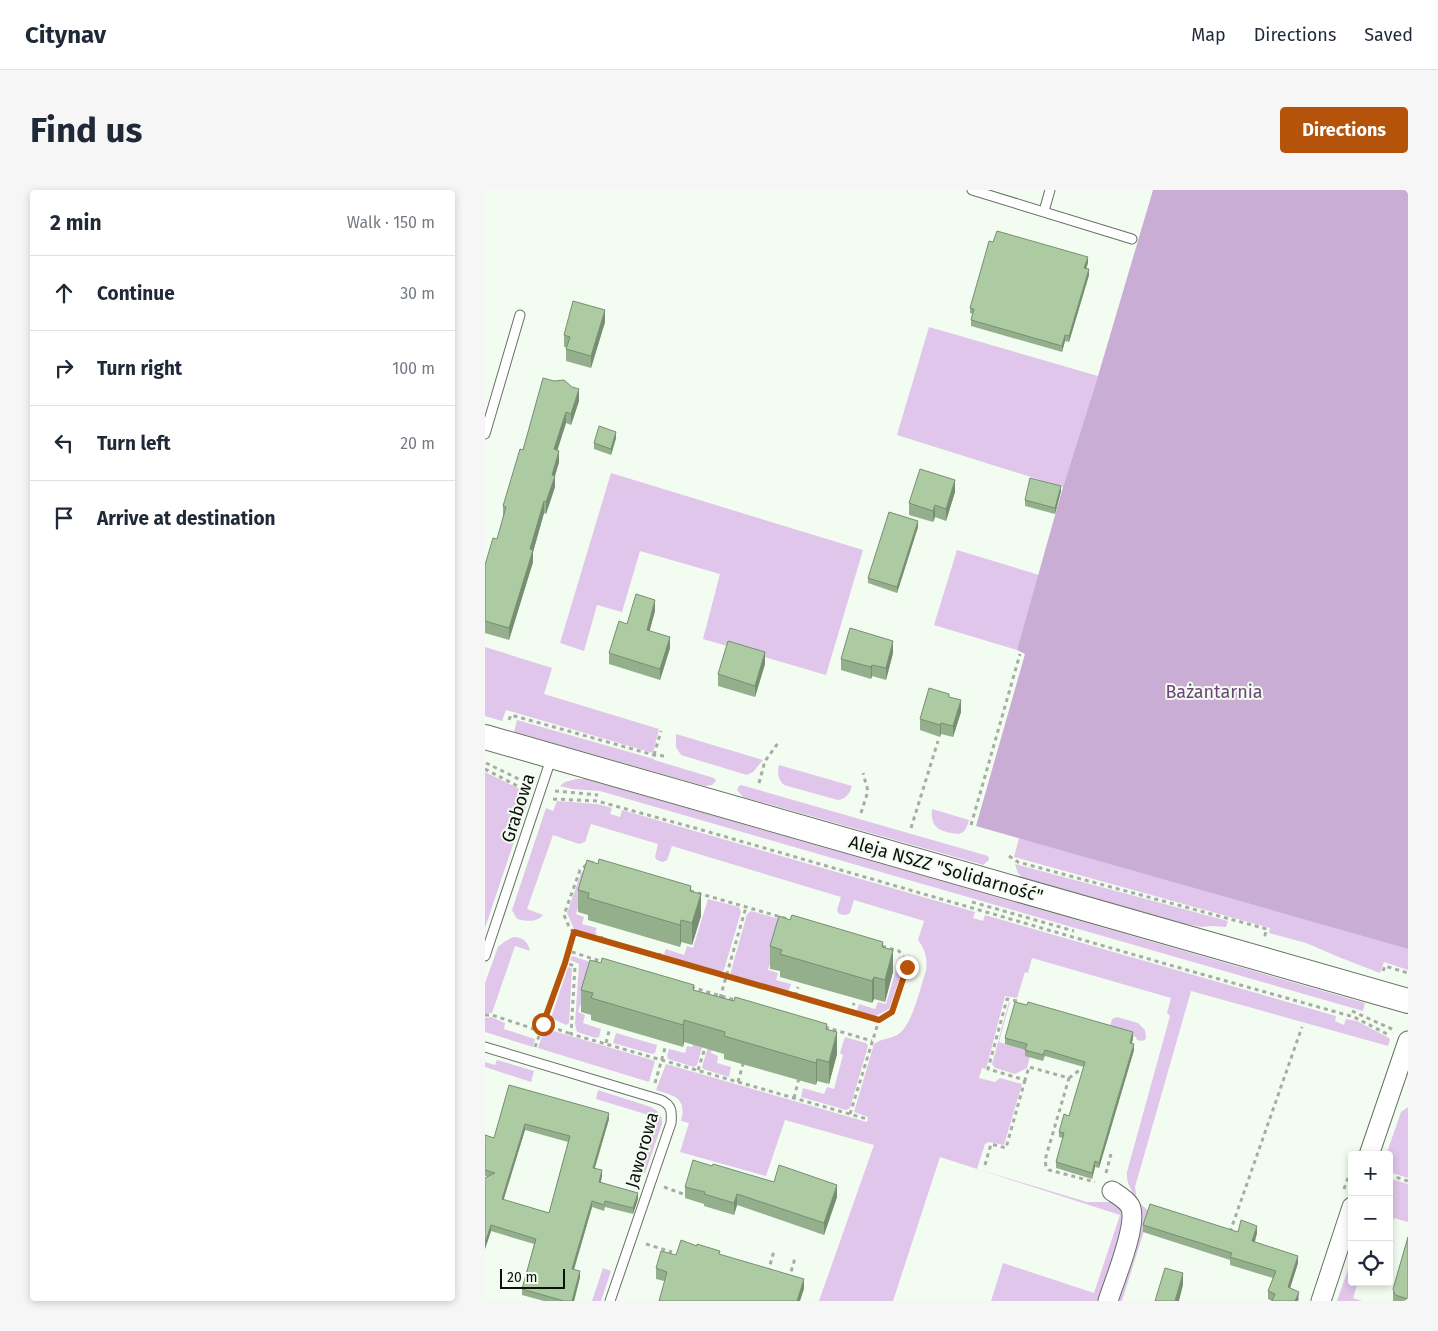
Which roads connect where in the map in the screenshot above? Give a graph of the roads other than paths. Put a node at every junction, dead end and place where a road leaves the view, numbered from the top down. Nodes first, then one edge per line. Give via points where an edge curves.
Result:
1 (973, 190) edge
2 (1050, 190) edge
3 (1044, 211) junction
4 (1132, 238) dead end
5 (521, 315) dead end
6 (485, 434) edge
7 (485, 737) edge
8 (552, 756) junction
9 (485, 956) edge
10 (1408, 1001) edge
11 (1405, 1040) edge
12 (485, 1047) edge
13 (1370, 1151) edge
14 (1106, 1183) road end
15 (1348, 1219) edge
16 (610, 1301) edge
17 (1108, 1301) edge
18 (1321, 1301) edge

1 - 3 lane
2 - 3 lane
3 - 4 lane
5 - 6 lane
7 - 8 street, Aleja NSZZ "Solidarność"
8 - 9 lane, Grabowa
8 - 10 street, Aleja NSZZ "Solidarność"
11 - 13 street
12 - 16 lane, Jaworowa via 598,1080 667,1103 671,1109 671,1123
14 - 17 street via 1129,1204 1133,1213 1129,1237
15 - 18 street

